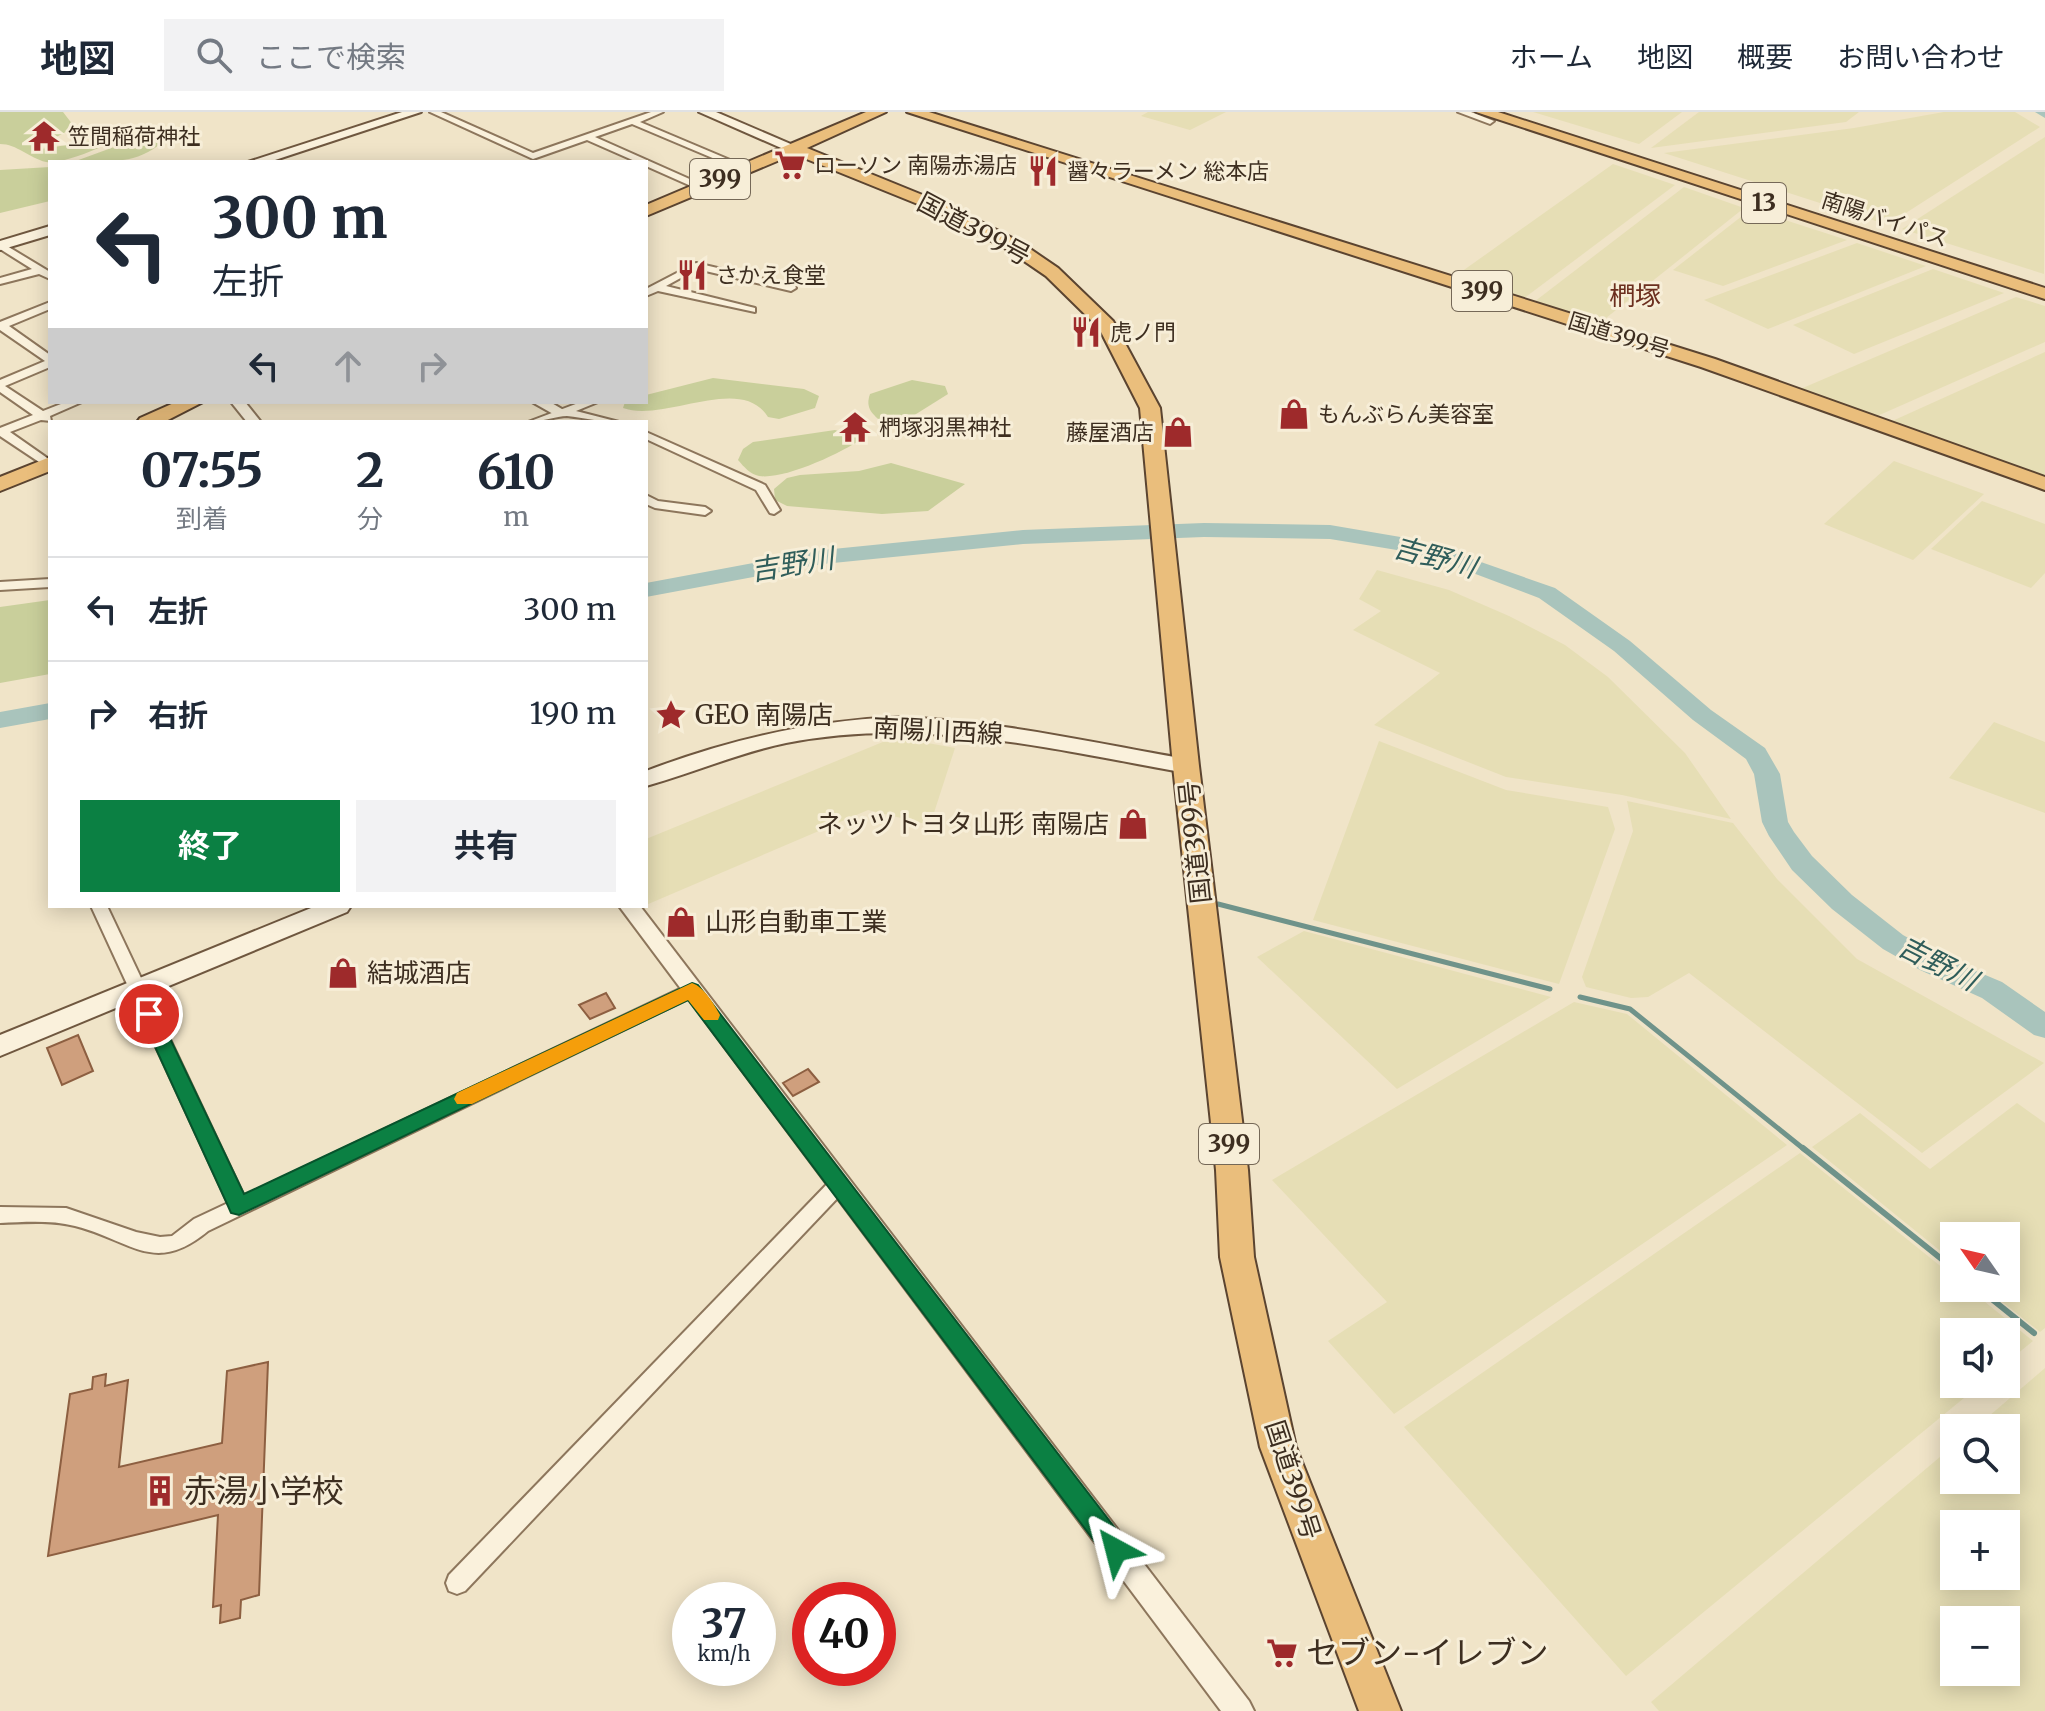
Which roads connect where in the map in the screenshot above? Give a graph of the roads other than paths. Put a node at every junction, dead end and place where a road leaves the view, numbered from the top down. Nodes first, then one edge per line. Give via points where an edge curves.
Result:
1 (415, 112) edge
2 (434, 112) edge
3 (659, 112) edge
4 (705, 112) edge
5 (879, 112) edge
6 (914, 112) edge
7 (1462, 112) edge
8 (1486, 117) edge
9 (633, 122) junction
10 (588, 137) junction
11 (793, 148) junction
12 (261, 160) edge
13 (640, 160) edge
14 (648, 163) edge
15 (744, 168) junction
16 (700, 187) junction
17 (648, 210) edge
18 (48, 231) edge
19 (1, 246) edge
20 (46, 273) edge
21 (0, 281) edge
22 (660, 288) junction
23 (791, 288) dead end
24 (648, 292) edge
25 (2045, 294) edge
26 (48, 306) edge
27 (751, 310) dead end
28 (0, 325) edge
29 (48, 361) edge
30 (48, 363) edge
31 (0, 386) edge
32 (73, 404) edge
33 (188, 404) edge
34 (240, 404) edge
35 (543, 404) edge
36 (586, 404) edge
37 (560, 412) junction
38 (47, 419) edge
39 (152, 420) edge
40 (252, 420) edge
41 (539, 420) edge
42 (602, 420) edge
43 (0, 432) edge
44 (648, 436) edge
45 (48, 463) edge
46 (48, 464) edge
47 (2045, 484) edge
48 (0, 485) edge
49 (648, 500) edge
50 (774, 510) dead end
51 (705, 511) dead end
52 (48, 583) edge
53 (0, 586) edge
54 (1186, 766) junction
55 (648, 778) edge
56 (100, 908) edge
57 (334, 908) edge
58 (630, 908) edge
59 (138, 989) junction
60 (692, 990) junction
61 (0, 1046) edge
62 (839, 1184) junction
63 (239, 1206) junction
64 (0, 1215) edge
65 (457, 1583) dead end
66 (1239, 1711) edge
67 (1380, 1711) edge

1 - 12 main road
2 - 10 street via 533,156
3 - 9 street
4 - 11 main road
5 - 11 highway, 399
6 - 47 highway, 国道399号 / 399 via 1708,363
7 - 8 street
8 - 25 highway, 南陽バイパス / 13
9 - 10 street
9 - 15 street
10 - 13 street
11 - 15 highway, 399
11 - 54 highway, 国道399号 / 399 via 979,226 1072,290 1107,325 1150,408
14 - 16 street
15 - 16 highway, 399
16 - 17 highway, 399
18 - 19 main road
19 - 20 street
20 - 21 street
22 - 23 street via 696,266
22 - 24 street
22 - 27 street
26 - 28 street
28 - 29 street
30 - 31 street
31 - 38 street
32 - 38 street
33 - 39 highway
34 - 40 street
35 - 37 street
36 - 37 street
37 - 41 street
37 - 42 street
38 - 43 street
43 - 45 street
44 - 50 street via 761,488
46 - 48 highway
49 - 51 street
52 - 53 street
54 - 55 main road, 南陽川西線 via 982,730 898,725 824,730 767,741
54 - 67 highway, 国道399号 / 399 via 1246,1304 1278,1447
56 - 59 street
57 - 59 main road
58 - 60 street
59 - 61 main road
59 - 63 street
60 - 62 street
60 - 63 street
62 - 65 street
62 - 66 street
63 - 64 street via 167,1246 73,1217

